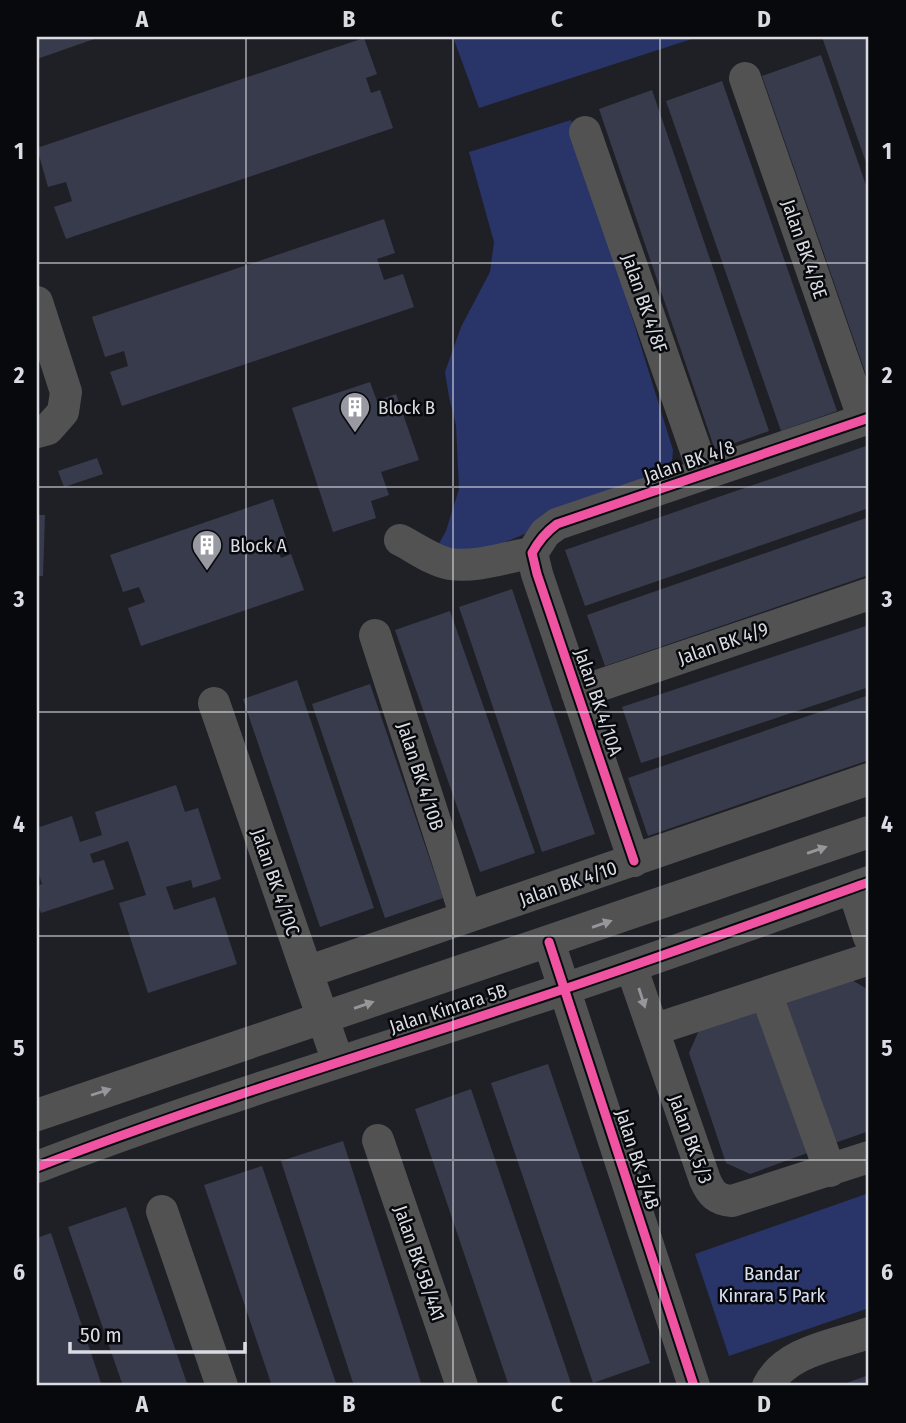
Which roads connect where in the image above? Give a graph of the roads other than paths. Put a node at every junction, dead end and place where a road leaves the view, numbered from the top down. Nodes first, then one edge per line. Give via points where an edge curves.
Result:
1 (746, 78) dead end
2 (585, 132) dead end
3 (37, 302) edge
4 (867, 419) edge
5 (37, 432) edge
6 (704, 474) junction
7 (400, 540) dead end
8 (532, 553) junction
9 (869, 594) edge
10 (375, 635) dead end
11 (577, 693) junction
12 (214, 703) dead end
13 (869, 779) edge
14 (869, 832) edge
15 (634, 860) junction
16 (861, 885) edge
17 (466, 917) junction
18 (869, 937) edge
19 (549, 942) junction
20 (869, 959) edge
21 (631, 965) junction
22 (307, 972) junction
23 (565, 989) junction
24 (765, 993) junction
25 (323, 1019) junction
26 (653, 1030) junction
27 (338, 1062) junction
28 (37, 1115) edge
29 (379, 1140) dead end
30 (869, 1157) edge
31 (37, 1167) edge
32 (830, 1171) junction
33 (162, 1211) dead end
34 (869, 1333) edge
35 (222, 1386) edge
36 (461, 1386) edge
37 (694, 1386) edge
38 (768, 1386) edge

1 - 4 street, Jalan BK 4/8E
2 - 6 street, Jalan BK 4/8F
3 - 5 street via 66,392 63,412 48,429
4 - 6 street, Jalan BK 4/8
6 - 8 street, Jalan BK 4/8 via 557,524
7 - 8 street via 451,564
8 - 11 street, Jalan BK 4/10A
9 - 11 street, Jalan BK 4/9
10 - 17 street, Jalan BK 4/10B
11 - 15 street, Jalan BK 4/10A
12 - 22 street, Jalan BK 4/10C
13 - 15 street, Jalan BK 4/10
19 -> 14 street, Jalan Kinrara 5B
15 - 17 street, Jalan BK 4/10
16 - 18 street
16 - 21 street, Jalan Kinrara 5B
17 - 22 street, Jalan BK 4/10
19 - 23 street, Jalan BK 5/4B
25 -> 19 street, Jalan Kinrara 5B
20 - 24 street
21 - 23 street, Jalan Kinrara 5B
21 -> 26 street, Jalan BK 5/3
22 - 25 street, Jalan BK 4/10C
23 - 27 street, Jalan Kinrara 5B
23 - 37 street, Jalan BK 5/4B
24 - 26 street
24 - 32 street
25 - 27 street, Jalan BK 4/10C
28 -> 25 street, Jalan Kinrara 5B
26 - 32 street, Jalan BK 5/3 via 714,1196 732,1201
27 - 31 street, Jalan Kinrara 5B
29 - 36 street, Jalan BK 5B/4A1
30 - 32 street, Jalan BK 5/3
33 - 35 street
34 - 38 street via 789,1361

